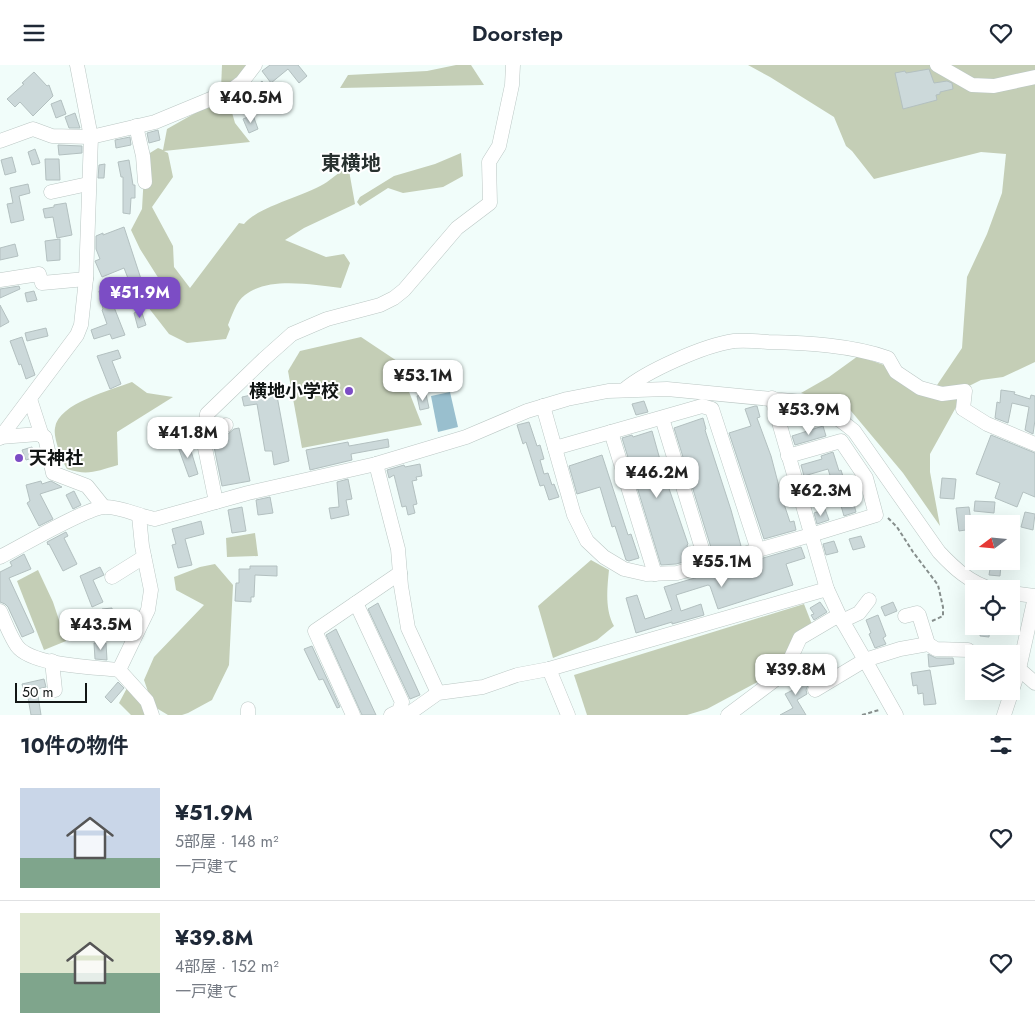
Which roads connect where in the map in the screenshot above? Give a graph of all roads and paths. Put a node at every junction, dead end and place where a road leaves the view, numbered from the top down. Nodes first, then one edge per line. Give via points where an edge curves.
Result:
1 (76, 65) edge
2 (255, 65) edge
3 (513, 65) edge
4 (937, 65) edge
5 (1035, 77) edge
6 (136, 126) junction
7 (91, 137) junction
8 (0, 141) edge
9 (145, 182) dead end
10 (88, 183) junction
11 (50, 192) dead end
12 (86, 279) junction
13 (0, 280) edge
14 (623, 391) junction
15 (772, 398) junction
16 (30, 399) junction
17 (543, 406) junction
18 (662, 418) junction
19 (226, 425) dead end
20 (204, 430) junction
21 (611, 432) junction
22 (42, 435) junction
23 (0, 438) edge
24 (1035, 444) edge
25 (555, 448) junction
26 (788, 456) junction
27 (376, 465) junction
28 (216, 502) junction
29 (103, 507) junction
30 (876, 515) junction
31 (140, 516) junction
32 (812, 535) junction
33 (758, 550) junction
34 (0, 557) edge
35 (144, 557) junction
36 (707, 565) junction
37 (400, 573) junction
38 (655, 574) junction
39 (112, 577) dead end
40 (971, 580) edge
41 (827, 589) junction
42 (1020, 594) edge
43 (1035, 597) edge
44 (869, 600) dead end
45 (356, 603) junction
46 (0, 611) edge
47 (905, 616) dead end
48 (841, 618) junction
49 (923, 626) junction
50 (928, 644) junction
51 (965, 650) edge
52 (1020, 651) edge
53 (52, 661) junction
54 (865, 661) junction
55 (549, 669) junction
56 (119, 670) junction
57 (1020, 672) edge
58 (1035, 683) edge
59 (55, 690) dead end
60 (815, 690) dead end
61 (438, 693) junction
62 (1008, 700) edge
63 (893, 711) edge
64 (152, 715) edge
65 (353, 715) edge
66 (391, 715) edge
67 (407, 715) edge
68 (568, 715) edge
69 (728, 715) edge
70 (862, 715) edge
71 (1004, 715) edge

1 - 7 street
2 - 6 street via 230,91 155,122
3 - 20 street via 499,146 489,162 490,203 456,228 394,298 292,334 207,414
4 - 5 street via 972,85 994,86
6 - 7 street
6 - 9 street
7 - 8 street via 52,136 33,129
7 - 10 street
10 - 11 street
10 - 12 street
12 - 13 street via 42,283 38,274
12 - 16 street via 77,335
14 - 15 street via 667,389
14 - 17 street via 608,391
14 - 24 street via 636,379 698,351 736,341 786,342 864,350 888,358 896,372 920,388 942,395 965,391 963,409 987,424
15 - 26 street
15 - 40 street via 802,401 822,408 854,431 939,552
16 - 22 street
16 - 23 street
17 - 25 street
17 - 27 street via 466,437
18 - 21 street
18 - 33 street via 702,406 712,409
18 - 36 street
19 - 20 street
20 - 28 street
21 - 25 street
21 - 38 street
22 - 23 street
22 - 29 street via 53,473 87,486
25 - 38 street via 574,515 588,541 604,557 624,569
26 - 30 street via 841,441 866,478
26 - 32 street
27 - 28 street
27 - 37 street via 398,549
28 - 31 street via 155,519
29 - 31 street
29 - 34 street
30 - 32 street
30 - 49 path via 885,514 897,527 938,585 943,616
31 - 35 street
32 - 33 street
32 - 41 street
33 - 36 street
35 - 39 street
35 - 56 street via 151,590 148,610
36 - 38 street via 677,573
37 - 45 street
37 - 61 street via 408,628
41 - 48 street
41 - 55 street
42 - 43 street
43 - 52 street
44 - 48 street via 859,613
45 - 65 street via 315,631
45 - 66 street via 402,702 400,711
46 - 53 street via 18,647 35,659
47 - 49 street via 917,613
48 - 54 street
48 - 69 street via 800,638 784,673
49 - 50 street
50 - 51 street via 936,649
50 - 54 street
53 - 56 street
53 - 59 street
54 - 60 street
54 - 63 street
55 - 61 street via 517,675 483,687
55 - 68 street
56 - 64 street via 147,701
57 - 58 street
61 - 67 street
62 - 71 street
63 - 70 path

